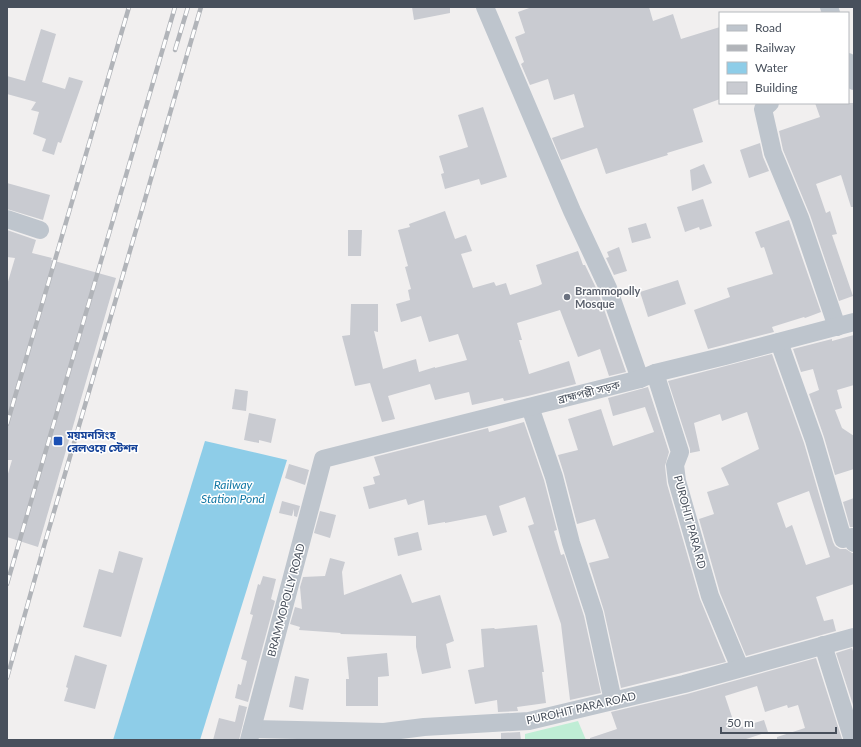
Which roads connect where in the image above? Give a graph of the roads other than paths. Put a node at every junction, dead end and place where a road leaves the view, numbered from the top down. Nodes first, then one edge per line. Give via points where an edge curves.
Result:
1 (485, 7) edge
2 (849, 65) edge
3 (854, 81) edge
4 (769, 104) edge
5 (7, 219) edge
6 (40, 230) dead end
7 (846, 324) edge
8 (779, 342) junction
9 (648, 376) junction
10 (530, 407) junction
11 (322, 459) joint
12 (854, 543) edge
13 (854, 637) edge
14 (823, 645) junction
15 (740, 668) junction
16 (613, 701) junction
17 (251, 734) edge
18 (385, 736) edge
19 (853, 740) edge

1 - 9 street, PUROHIT PARA RD via 572,210
2 - 3 street
4 - 7 street via 764,109 772,153
5 - 6 street
7 - 8 street, ব্রাহ্মপল্লী সড়ক
8 - 9 street, ব্রাহ্মপল্লী সড়ক
8 - 12 street via 814,440 843,539 852,538
9 - 10 street, ব্রাহ্মপল্লী সড়ক
9 - 15 street, PUROHIT PARA RD via 680,452 675,465 677,480 710,596
10 - 11 street, ব্রাহ্মপল্লী সড়ক
10 - 16 street via 554,477 571,543 594,613
11 - 17 street, BRAMMOPOLLY ROAD
13 - 14 street, PUROHIT PARA ROAD
14 - 15 street, PUROHIT PARA ROAD
14 - 19 street
15 - 16 street, PUROHIT PARA ROAD
16 - 18 street, PUROHIT PARA ROAD via 529,721 424,727
17 - 18 street, PUROHIT PARA ROAD

